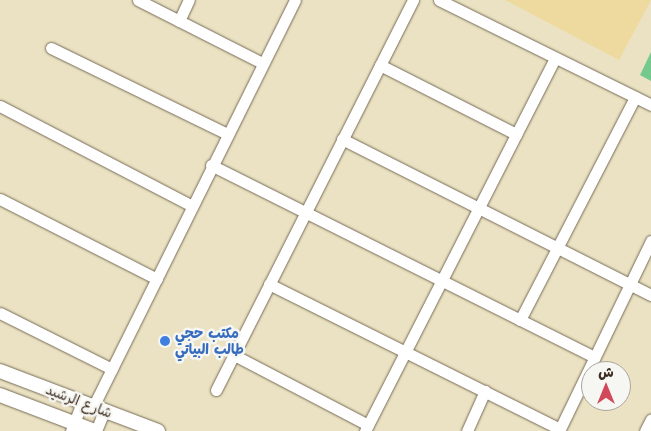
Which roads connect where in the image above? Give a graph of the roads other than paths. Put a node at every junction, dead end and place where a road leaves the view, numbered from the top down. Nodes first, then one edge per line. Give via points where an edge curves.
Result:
1 (138, 0) edge
2 (189, 0) edge
3 (295, 0) edge
4 (413, 0) edge
5 (438, 0) edge
6 (179, 21) junction
7 (51, 48) dead end
8 (555, 58) junction
9 (262, 63) junction
10 (380, 65) junction
11 (635, 97) junction
12 (651, 105) edge
13 (0, 106) edge
14 (227, 134) junction
15 (516, 134) junction
16 (342, 139) junction
17 (211, 165) junction
18 (0, 200) edge
19 (192, 206) junction
20 (478, 208) junction
21 (306, 212) junction
22 (651, 241) edge
23 (557, 248) junction
24 (157, 279) junction
25 (441, 282) junction
26 (269, 284) junction
27 (630, 285) junction
28 (651, 295) edge
29 (0, 313) edge
30 (520, 320) junction
31 (406, 351) junction
32 (234, 354) junction
33 (595, 357) junction
34 (112, 368) junction
35 (0, 371) edge
36 (216, 390) dead end
37 (485, 392) junction
38 (0, 395) edge
39 (93, 407) junction
40 (651, 419) edge
41 (73, 427) edge
42 (367, 428) edge
43 (560, 430) edge
44 (95, 431) edge
45 (158, 431) edge
46 (467, 431) edge
47 (645, 431) edge

1 - 6 street
2 - 6 street
3 - 9 street
4 - 10 street
5 - 8 street
6 - 9 street
7 - 14 street
8 - 11 street
8 - 15 street
9 - 14 street
10 - 15 street
10 - 16 street
11 - 12 street
11 - 23 street
13 - 19 street
14 - 17 street
15 - 20 street
16 - 20 street
16 - 21 street
17 - 19 street
17 - 21 street
18 - 24 street
19 - 24 street
20 - 23 street
20 - 25 street
21 - 25 street
21 - 26 street
22 - 27 street
23 - 27 street
23 - 30 street
24 - 34 street
25 - 30 street
25 - 31 street
26 - 31 street
26 - 32 street
27 - 28 street
27 - 33 street
29 - 34 street
30 - 33 street
31 - 37 street
31 - 42 street
32 - 36 street
32 - 42 street
33 - 43 street
34 - 39 street
35 - 39 main road, شارع الرشيد
37 - 43 street
37 - 46 street
38 - 41 main road, شارع الرشيد
39 - 41 street
39 - 44 street
39 - 45 main road, شارع الرشيد
40 - 47 street
41 - 44 main road, شارع الرشيد

